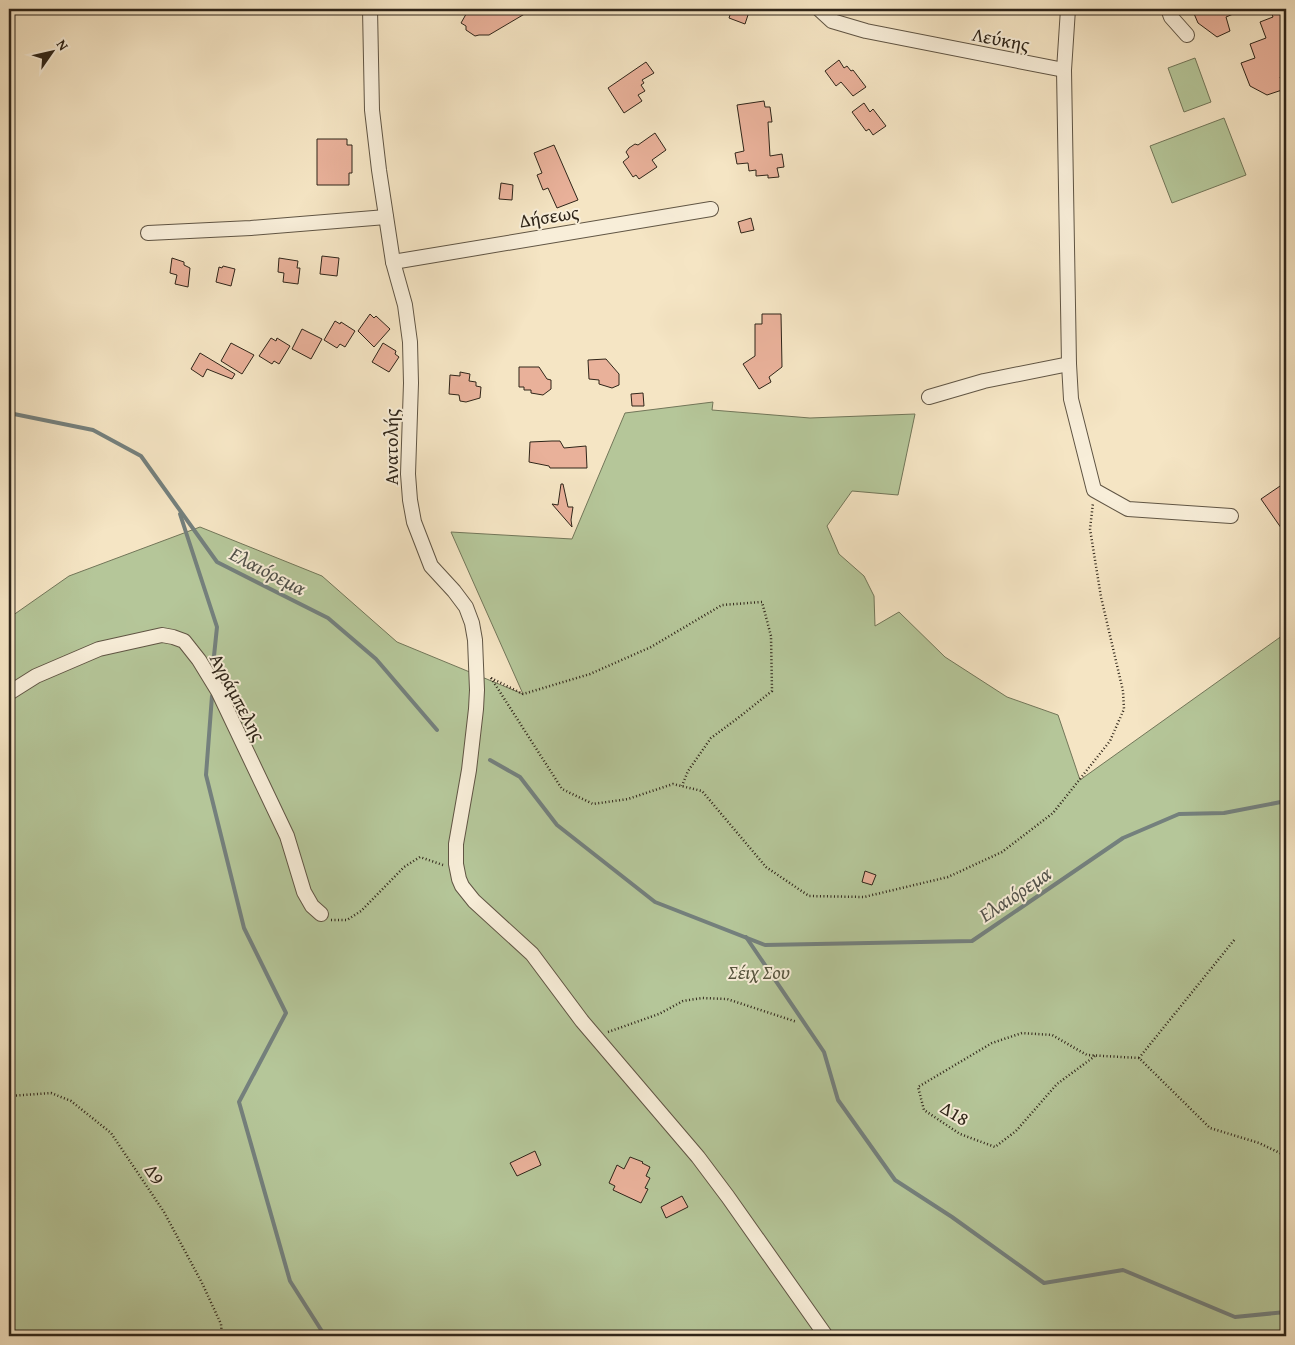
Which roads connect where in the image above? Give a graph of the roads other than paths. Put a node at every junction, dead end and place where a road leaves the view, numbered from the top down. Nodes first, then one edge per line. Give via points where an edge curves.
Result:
1 (370, 9) edge
2 (819, 9) edge
3 (1068, 9) edge
4 (1168, 9) edge
5 (1187, 36) dead end
6 (1064, 70) junction
7 (711, 209) dead end
8 (386, 217) junction
9 (148, 233) dead end
10 (393, 262) junction
11 (1069, 364) junction
12 (929, 397) dead end
13 (1231, 516) dead end
14 (9, 693) edge
15 (321, 914) road end
16 (826, 1336) edge

1 - 8 street, Ανατολής via 372,110
2 - 6 street, Λεύκης via 832,20 866,30
3 - 6 street
4 - 5 street
6 - 11 street
7 - 10 street, Δήσεως
8 - 9 street
8 - 10 street, Ανατολής
10 - 16 street, Ανατολής via 405,305 410,342 408,474 414,522 431,566 466,607 475,640 476,709 456,844 456,869 462,886 532,954 594,1036 713,1177
11 - 12 street via 984,381
11 - 13 street via 1071,399 1094,490 1128,509
14 - 15 street, Αγράμπελης via 49,670 106,647 162,635 184,642 218,691 287,836 304,892

